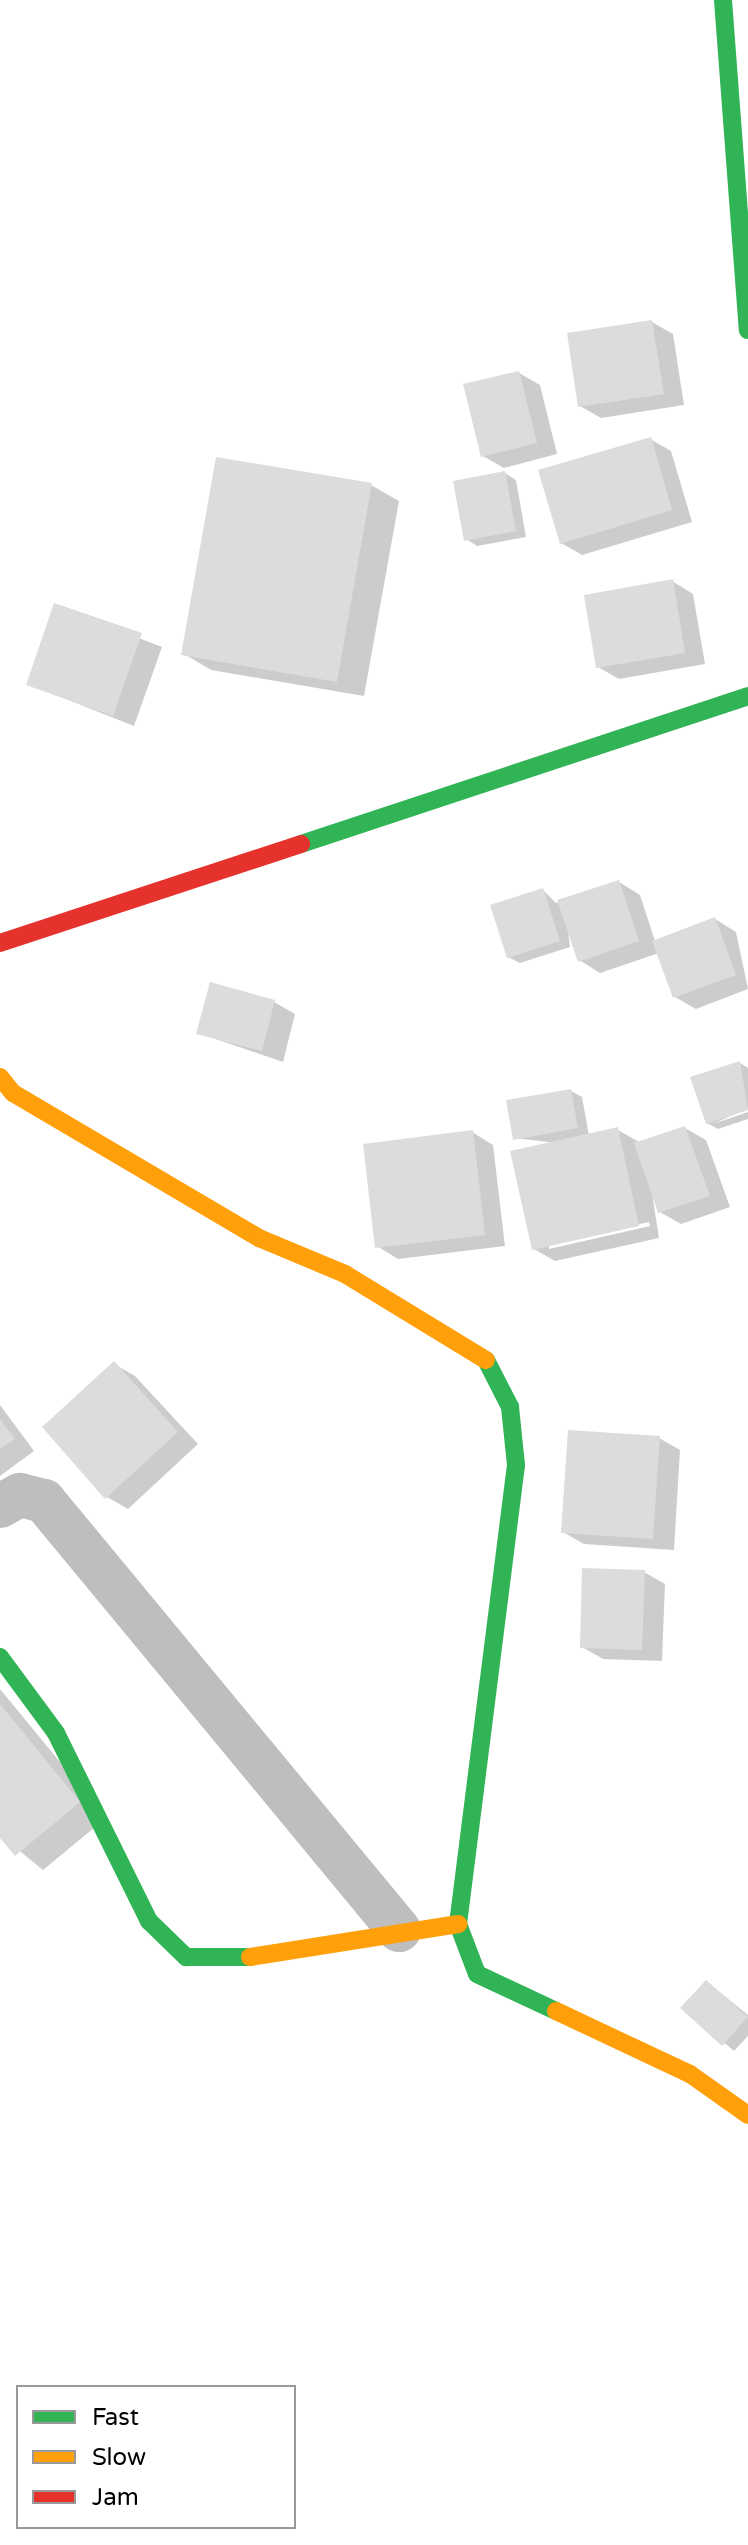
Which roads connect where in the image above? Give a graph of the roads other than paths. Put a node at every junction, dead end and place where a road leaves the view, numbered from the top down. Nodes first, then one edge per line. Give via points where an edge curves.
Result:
1 (723, 0) edge
2 (748, 330) edge
3 (748, 696) edge
4 (0, 943) edge
5 (0, 1077) edge
6 (0, 1506) edge
7 (0, 1657) edge
8 (458, 1924) junction
9 (399, 1930) junction
10 (748, 2115) edge

1 - 2 street
3 - 4 street
5 - 8 street via 13,1093 259,1238 345,1274 481,1354 505,1389 516,1465
6 - 9 street via 20,1495 44,1501
7 - 9 street via 56,1733 149,1921 186,1957 245,1958
8 - 9 street
8 - 10 street via 477,1974 690,2074

